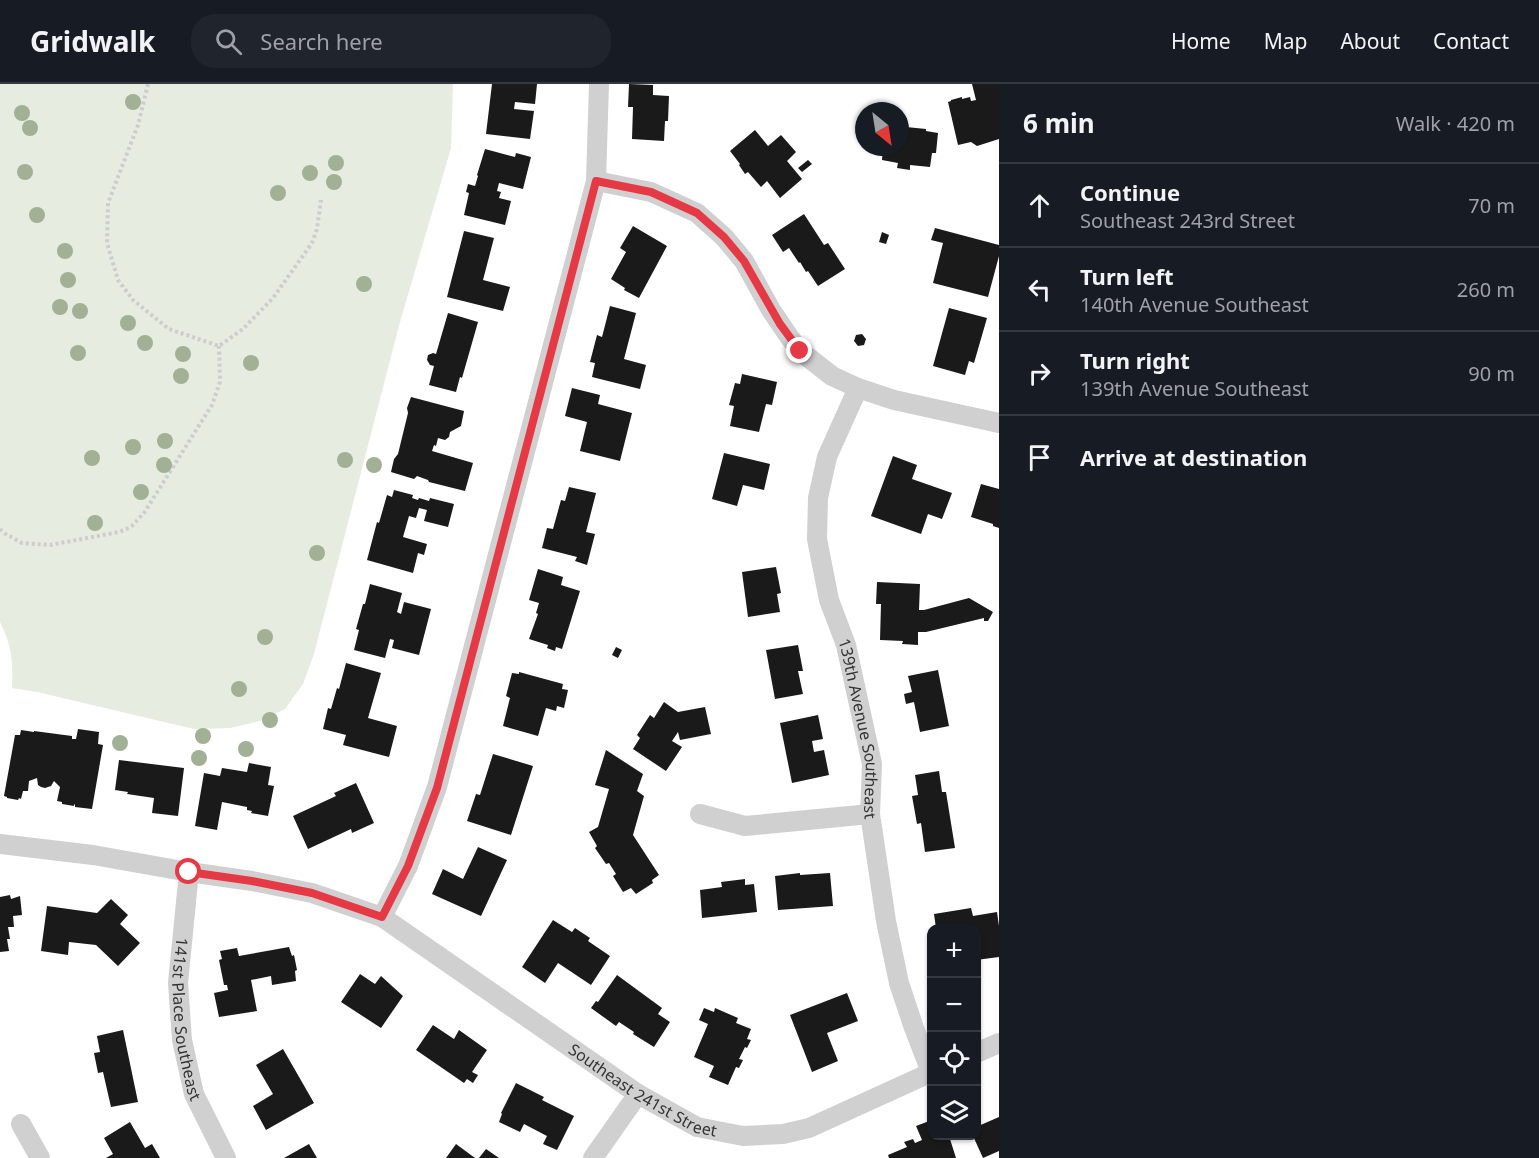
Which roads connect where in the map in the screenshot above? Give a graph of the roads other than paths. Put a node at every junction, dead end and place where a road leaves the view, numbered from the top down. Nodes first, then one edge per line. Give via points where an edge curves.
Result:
1 (599, 84) edge
2 (596, 181) junction
3 (858, 388) junction
4 (999, 423) edge
5 (700, 814) dead end
6 (870, 814) junction
7 (0, 844) edge
8 (189, 872) junction
9 (382, 917) junction
10 (999, 1043) edge
11 (981, 1051) edge
12 (927, 1062) edge
13 (927, 1074) edge
14 (638, 1094) junction
15 (21, 1124) dead end
16 (40, 1158) edge
17 (226, 1158) edge
18 (593, 1158) edge

1 - 2 street
2 - 3 street via 651,192 697,213 744,261 800,351 832,376
2 - 9 street via 437,788 408,866
3 - 4 street
3 - 6 street, 139th Avenue Southeast via 827,457 818,498 817,539 829,600 846,645 872,764
5 - 6 street via 745,826
6 - 12 street, 139th Avenue Southeast via 900,983
7 - 8 street, Southeast 241st Street
8 - 9 street, Southeast 241st Street via 312,893
8 - 17 street, 141st Place Southeast via 178,983 182,1040 194,1094
9 - 14 street, Southeast 241st Street
10 - 11 street
13 - 14 street, Southeast 241st Street via 809,1128 783,1134 744,1136 698,1127
14 - 18 street
15 - 16 street

